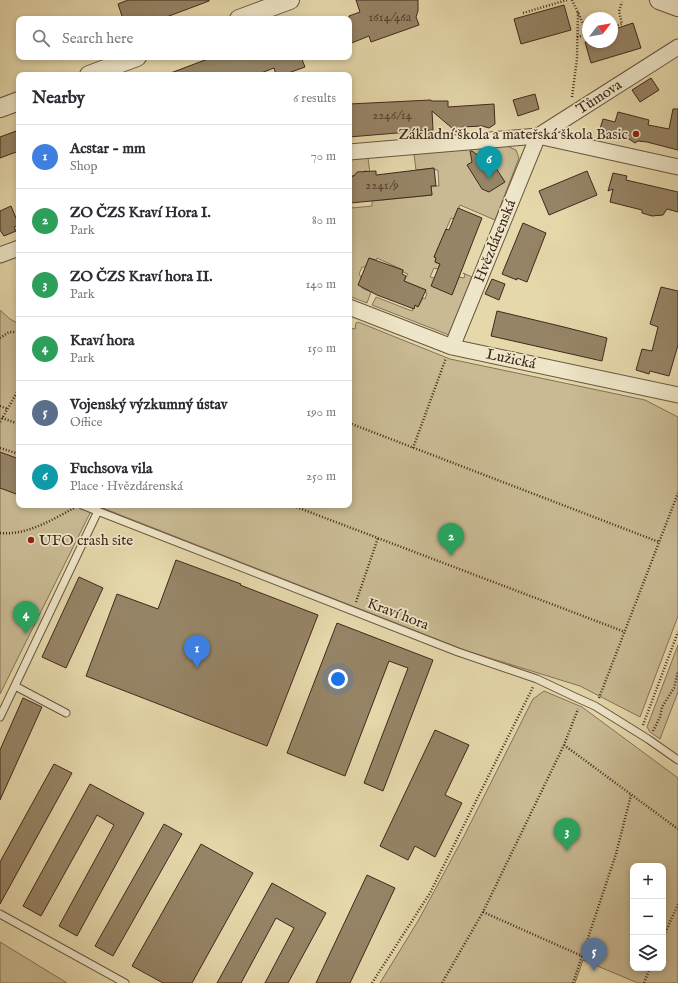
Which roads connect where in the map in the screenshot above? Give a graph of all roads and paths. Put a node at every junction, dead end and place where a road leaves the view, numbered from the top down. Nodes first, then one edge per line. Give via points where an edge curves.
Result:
1 (290, 0) edge
2 (567, 0) edge
3 (572, 0) edge
4 (658, 0) edge
5 (622, 2) dead end
6 (678, 7) edge
7 (578, 12) junction
8 (523, 13) dead end
9 (247, 16) edge
10 (618, 25) edge
11 (577, 37) junction
12 (678, 47) edge
13 (130, 60) edge
14 (97, 72) edge
15 (572, 101) dead end
16 (16, 102) edge
17 (0, 108) edge
18 (538, 136) junction
19 (352, 152) edge
20 (678, 167) edge
21 (16, 249) edge
22 (0, 255) edge
23 (352, 308) edge
24 (16, 332) edge
25 (0, 338) edge
26 (450, 352) junction
27 (16, 394) edge
28 (678, 395) edge
29 (0, 406) edge
30 (8, 409) junction
31 (2, 418) junction
32 (0, 422) edge
33 (16, 423) edge
34 (352, 424) edge
35 (0, 448) edge
36 (413, 448) junction
37 (16, 453) edge
38 (678, 493) edge
39 (75, 508) edge
40 (90, 508) edge
41 (299, 508) edge
42 (98, 511) junction
43 (0, 534) edge
44 (378, 538) junction
45 (659, 542) junction
46 (354, 607) dead end
47 (625, 632) junction
48 (678, 632) edge
49 (677, 637) edge
50 (678, 671) edge
51 (537, 679) junction
52 (15, 686) junction
53 (600, 697) dead end
54 (580, 706) dead end
55 (66, 713) dead end
56 (0, 717) edge
57 (640, 734) junction
58 (648, 739) junction
59 (564, 745) junction
60 (678, 760) edge
61 (631, 795) junction
62 (678, 830) edge
63 (678, 904) edge
64 (483, 912) junction
65 (0, 914) edge
66 (664, 935) edge
67 (582, 956) junction
68 (649, 971) edge
69 (125, 983) edge
70 (372, 983) edge
71 (442, 983) edge
72 (573, 983) edge
73 (644, 983) edge

1 - 9 street
2 - 8 path
3 - 7 path
4 - 6 street
5 - 10 path via 619,11 622,24
7 - 11 path
7 - 11 path via 588,34
11 - 15 path
12 - 18 street, Tůmova
13 - 14 street
16 - 17 street
18 - 19 street, Tůmova
18 - 20 street
18 - 26 street, Hvězdárenská
21 - 22 street
23 - 26 street, Lužická
24 - 25 path via 9,332
26 - 28 street, Lužická
26 - 36 path
27 - 30 path
29 - 30 path
30 - 31 path
31 - 32 path
31 - 33 path
34 - 36 path
35 - 37 path
36 - 45 path
38 - 45 path
39 - 43 path via 44,524 10,535
40 - 42 lane, Kraví hora
41 - 44 path
42 - 51 lane, Kraví hora via 458,652
42 - 52 lane
44 - 46 path
44 - 47 path
45 - 47 path
47 - 53 path
48 - 49 path
49 - 57 path
50 - 58 path via 674,688 662,707 660,717
51 - 57 lane, Kraví hora via 595,706
51 - 70 path via 430,893
52 - 55 lane
52 - 56 lane
54 - 59 path
57 - 58 lane, Kraví hora
58 - 60 lane, Kraví hora
59 - 61 path
59 - 64 path
61 - 62 path
61 - 67 path via 616,854
63 - 66 path
64 - 67 path
64 - 71 path
65 - 69 lane
67 - 72 path
68 - 73 path

